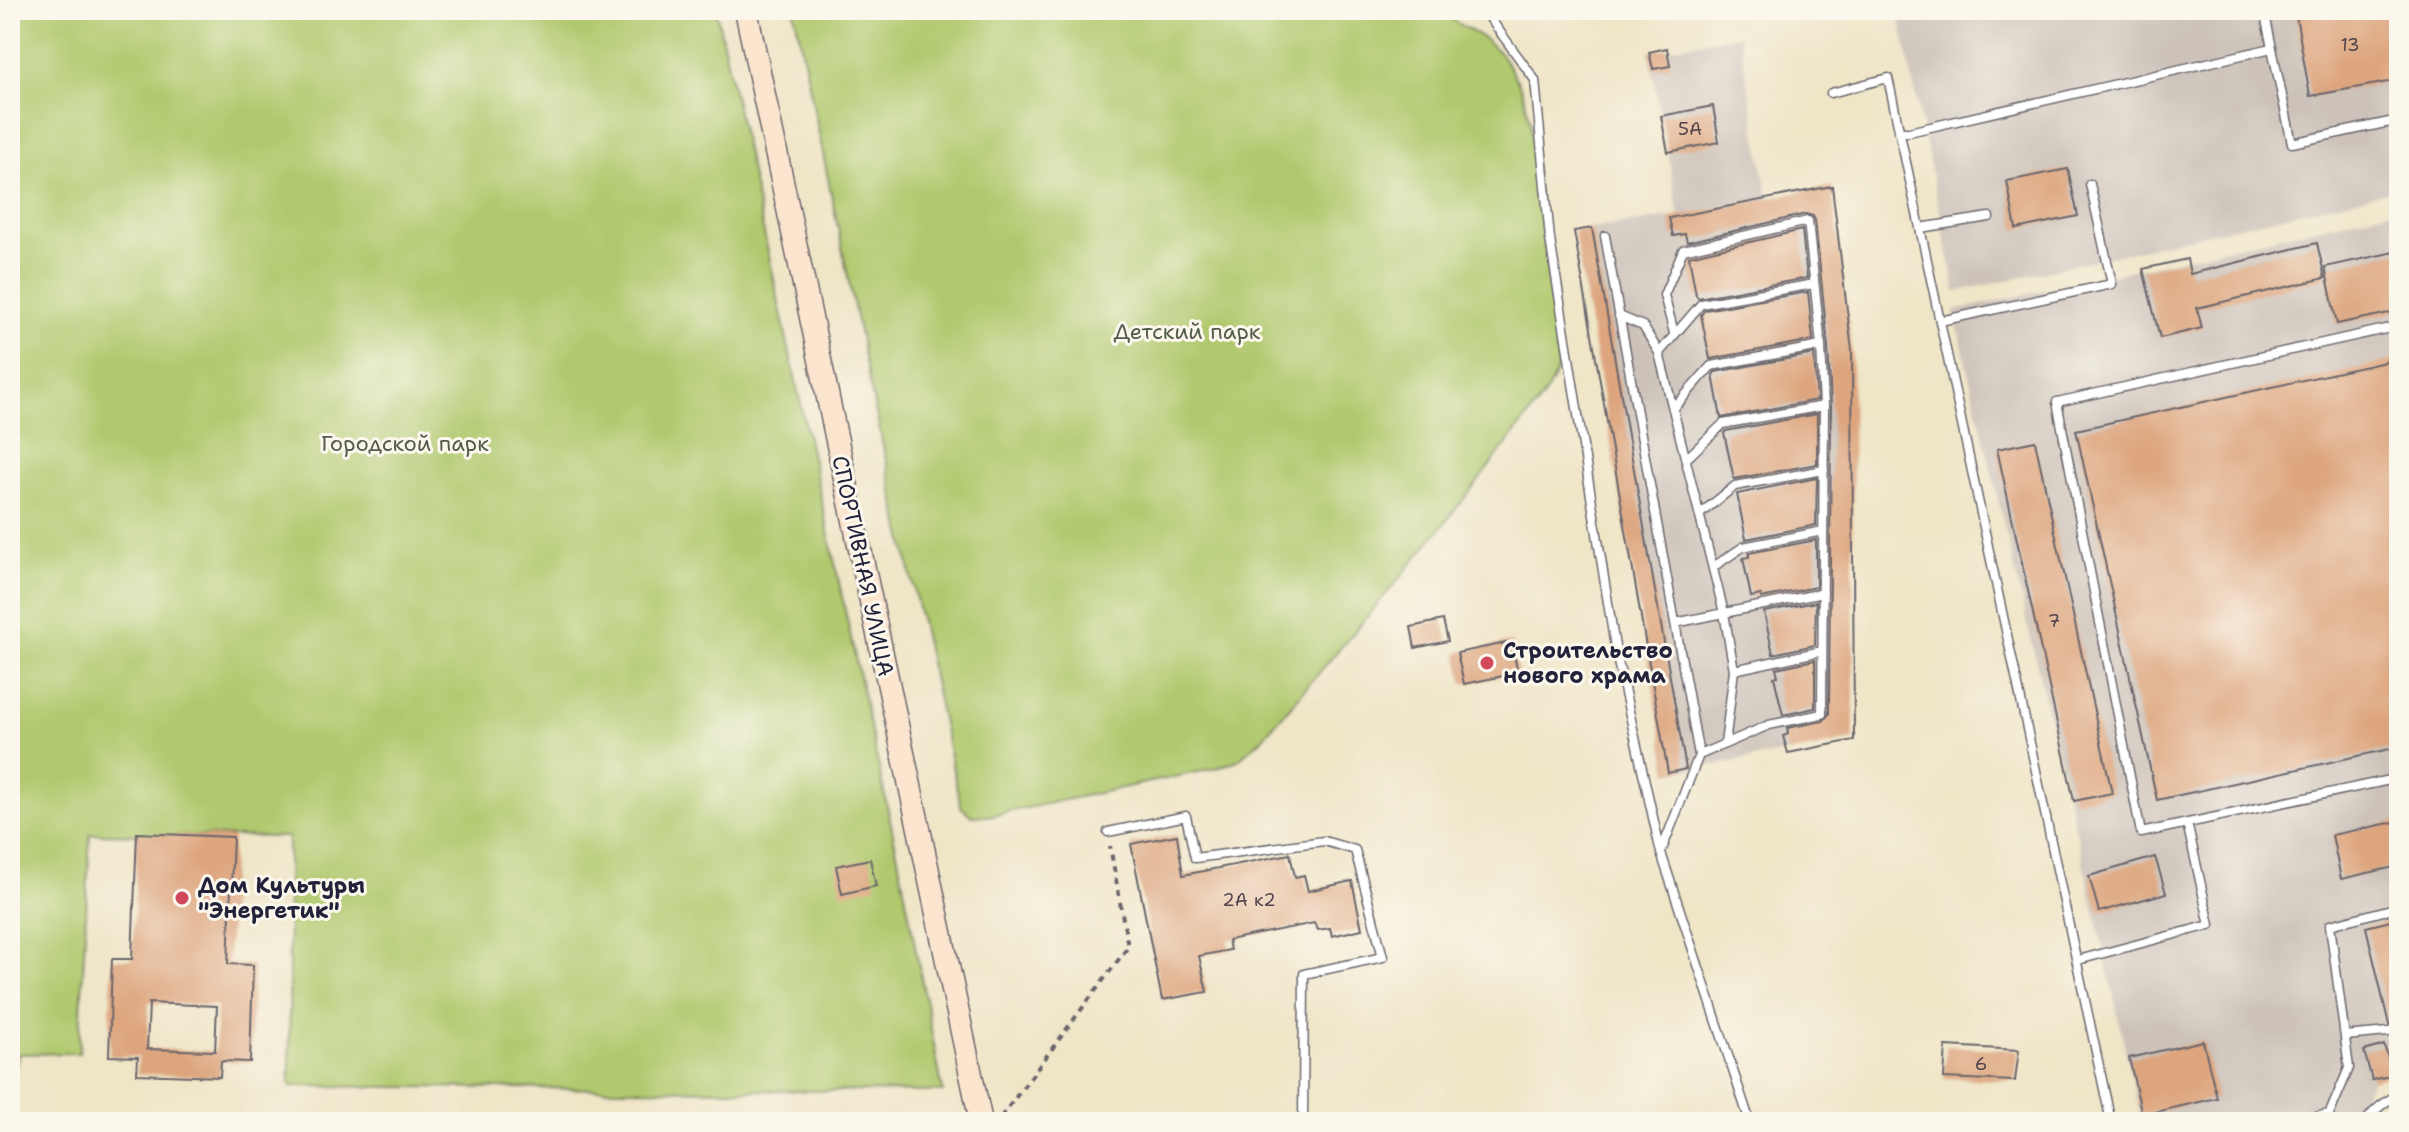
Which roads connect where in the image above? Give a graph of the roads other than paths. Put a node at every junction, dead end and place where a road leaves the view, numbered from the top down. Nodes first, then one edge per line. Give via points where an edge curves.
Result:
1 (746, 10) edge
2 (1484, 10) edge
3 (2264, 10) edge
4 (2272, 48) junction
5 (1831, 93) dead end
6 (2399, 120) edge
7 (1899, 132) junction
8 (2090, 184) dead end
9 (1989, 217) dead end
10 (1920, 228) junction
11 (1605, 236) dead end
12 (1814, 284) junction
13 (1619, 316) junction
14 (1940, 321) junction
15 (2399, 326) edge
16 (1674, 333) junction
17 (1821, 346) junction
18 (1659, 353) junction
19 (1824, 406) junction
20 (1673, 409) junction
21 (1686, 459) junction
22 (1824, 470) junction
23 (1700, 514) junction
24 (1823, 531) junction
25 (1713, 567) junction
26 (1823, 593) junction
27 (1724, 613) junction
28 (1675, 623) junction
29 (1822, 651) junction
30 (1734, 670) junction
31 (1725, 744) junction
32 (1699, 755) junction
33 (2399, 778) edge
34 (2187, 823) junction
35 (1108, 832) road end
36 (1661, 853) junction
37 (2399, 907) edge
38 (2078, 960) junction
39 (2399, 1031) edge
40 (2345, 1036) junction
41 (2399, 1095) edge
42 (2328, 1118) edge
43 (981, 1122) edge
44 (1303, 1122) edge
45 (1750, 1122) edge
46 (2111, 1122) edge
47 (2293, 1122) edge
48 (2366, 1122) edge

1 - 43 street, СПОРТИВНАЯ УЛИЦА
2 - 36 lane via 1535,80 1550,239 1616,653
3 - 4 lane
4 - 6 lane via 2292,143
4 - 7 lane
5 - 7 lane via 1888,78
7 - 10 lane
8 - 14 lane via 2112,284
9 - 10 lane
10 - 14 lane
11 - 13 lane
12 - 16 lane via 1701,304
12 - 16 lane via 1808,221 1683,250 1664,295
12 - 17 lane
13 - 18 lane via 1643,326
13 - 28 lane
14 - 38 lane
15 - 34 lane via 2057,402 2141,833
16 - 18 lane
17 - 19 lane
17 - 20 lane via 1711,366
18 - 20 lane
19 - 21 lane via 1723,424
19 - 22 lane
20 - 21 lane
21 - 23 lane
22 - 23 lane via 1735,486
22 - 24 lane
23 - 25 lane
24 - 25 lane via 1743,547
24 - 26 lane
25 - 27 lane
26 - 27 lane
26 - 29 lane
27 - 28 lane
27 - 30 lane
28 - 32 lane
29 - 30 lane
29 - 31 lane via 1822,714 1769,725
30 - 31 lane
31 - 32 lane
32 - 36 lane
33 - 34 lane
34 - 38 lane via 2210,925
35 - 44 lane via 1186,816 1195,858 1324,841 1355,850 1383,957 1304,974
36 - 45 lane
37 - 40 lane via 2330,925
38 - 46 lane
39 - 40 lane
40 - 42 lane via 2349,1068
41 - 48 lane
42 - 47 lane

